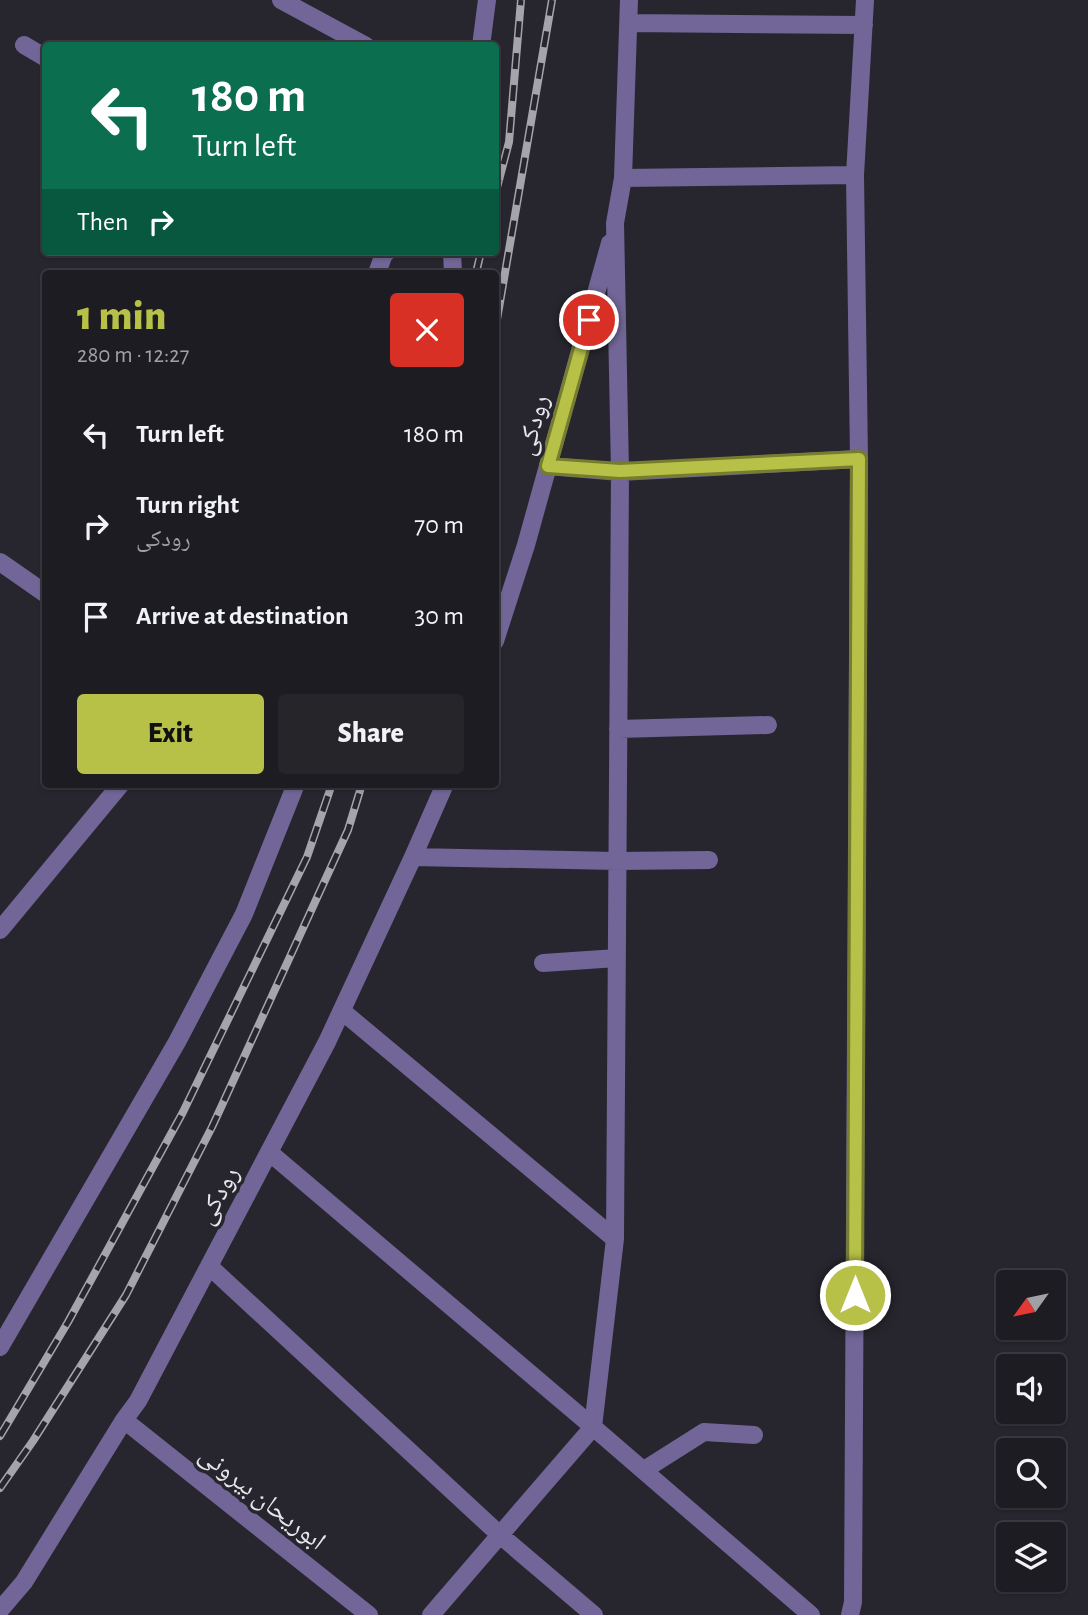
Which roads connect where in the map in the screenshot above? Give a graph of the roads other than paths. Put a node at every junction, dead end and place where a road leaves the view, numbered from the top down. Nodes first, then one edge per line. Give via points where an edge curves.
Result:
1 (281, 0) edge
2 (487, 0) edge
3 (629, 0) edge
4 (865, 0) edge
5 (629, 23) junction
6 (864, 24) junction
7 (359, 42) edge
8 (482, 42) edge
9 (24, 45) dead end
10 (42, 56) edge
11 (855, 175) junction
12 (623, 178) junction
13 (615, 223) junction
14 (859, 459) junction
15 (548, 466) junction
16 (620, 471) junction
17 (0, 562) edge
18 (42, 591) edge
19 (499, 629) edge
20 (768, 724) dead end
21 (618, 729) junction
22 (118, 788) edge
23 (294, 788) edge
24 (443, 788) edge
25 (413, 858) junction
26 (709, 860) dead end
27 (617, 861) junction
28 (0, 930) edge
29 (617, 958) junction
30 (543, 963) dead end
31 (342, 1011) junction
32 (269, 1152) junction
33 (615, 1239) junction
34 (209, 1266) junction
35 (0, 1348) edge
36 (124, 1420) junction
37 (593, 1427) junction
38 (754, 1435) dead end
39 (644, 1470) junction
40 (500, 1535) junction
41 (0, 1610) edge
42 (369, 1615) edge
43 (431, 1615) edge
44 (594, 1615) edge
45 (811, 1615) edge
46 (850, 1615) edge

1 - 7 street
2 - 8 street
3 - 5 street
4 - 6 street
5 - 6 street
5 - 12 street
6 - 11 street
9 - 10 street
11 - 12 street
11 - 14 street
12 - 13 street
13 - 15 street, رودکی
13 - 16 street
14 - 16 street
14 - 46 street
15 - 16 street
15 - 19 street, رودکی
16 - 21 street
17 - 18 street
20 - 21 street
21 - 27 street
22 - 28 street
23 - 35 street via 244,914 177,1042
24 - 25 street, رودکی
25 - 27 street
25 - 31 street, رودکی
26 - 27 street
27 - 29 street
29 - 30 street
29 - 33 street
31 - 32 street, رودکی
31 - 33 street
32 - 34 street, رودکی
32 - 37 street
33 - 37 street
34 - 36 street, رودکی
34 - 40 street
36 - 41 street, رودکی via 23,1582
36 - 42 street, ابوریحان بیرونی
37 - 39 street
37 - 40 street
38 - 39 street via 704,1432
39 - 45 street
40 - 43 street
40 - 44 street

